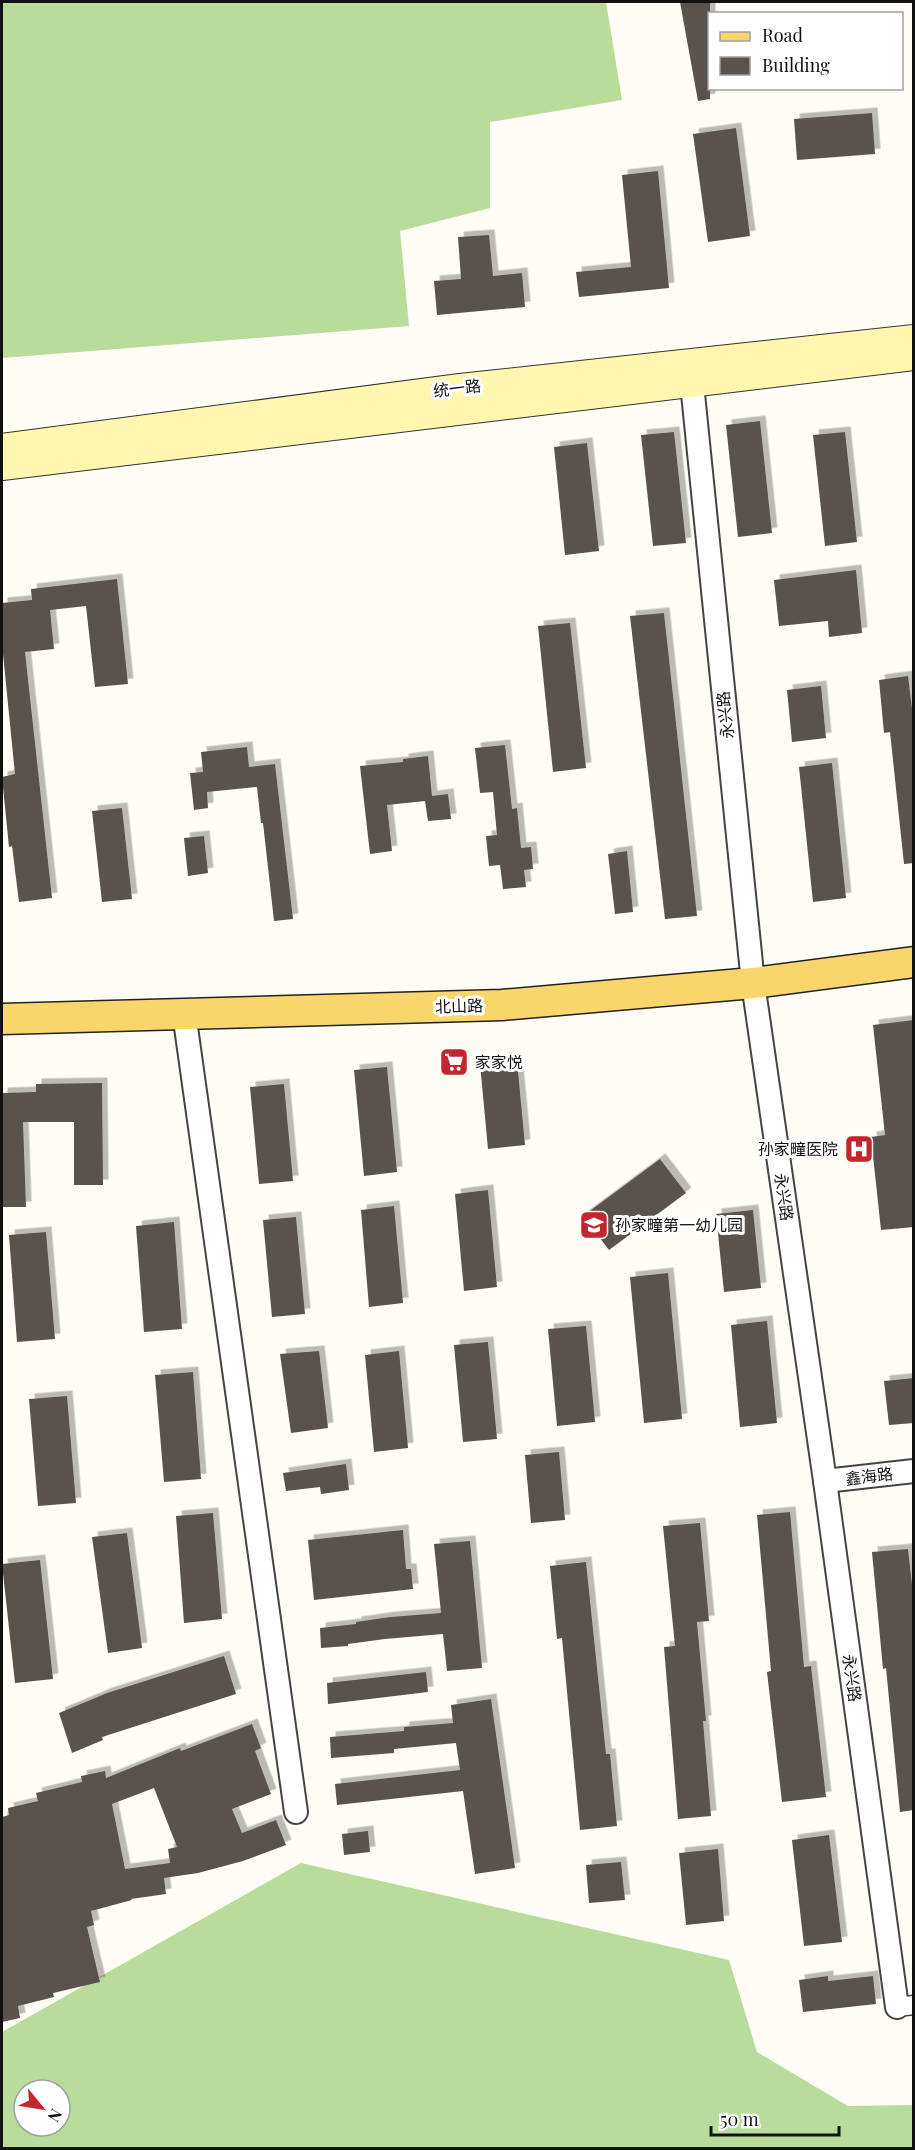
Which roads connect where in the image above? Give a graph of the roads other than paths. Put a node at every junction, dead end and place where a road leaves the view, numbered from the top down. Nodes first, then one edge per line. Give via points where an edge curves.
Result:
1 (914, 338) edge
2 (914, 357) edge
3 (692, 384) junction
4 (2, 447) edge
5 (2, 467) edge
6 (914, 962) edge
7 (753, 983) junction
8 (184, 1013) junction
9 (2, 1018) edge
10 (914, 1471) edge
11 (825, 1481) junction
12 (296, 1812) dead end
13 (905, 2006) edge

1 - 4 main road, 统一路 via 460,387
2 - 3 main road, 统一路
3 - 5 main road, 统一路
3 - 7 street, 永兴路
6 - 7 main road, 北山路
7 - 8 main road, 北山路 via 502,1005
7 - 11 street, 永兴路
8 - 9 main road, 北山路
8 - 12 street
10 - 11 street, 鑫海路
11 - 13 street, 永兴路

